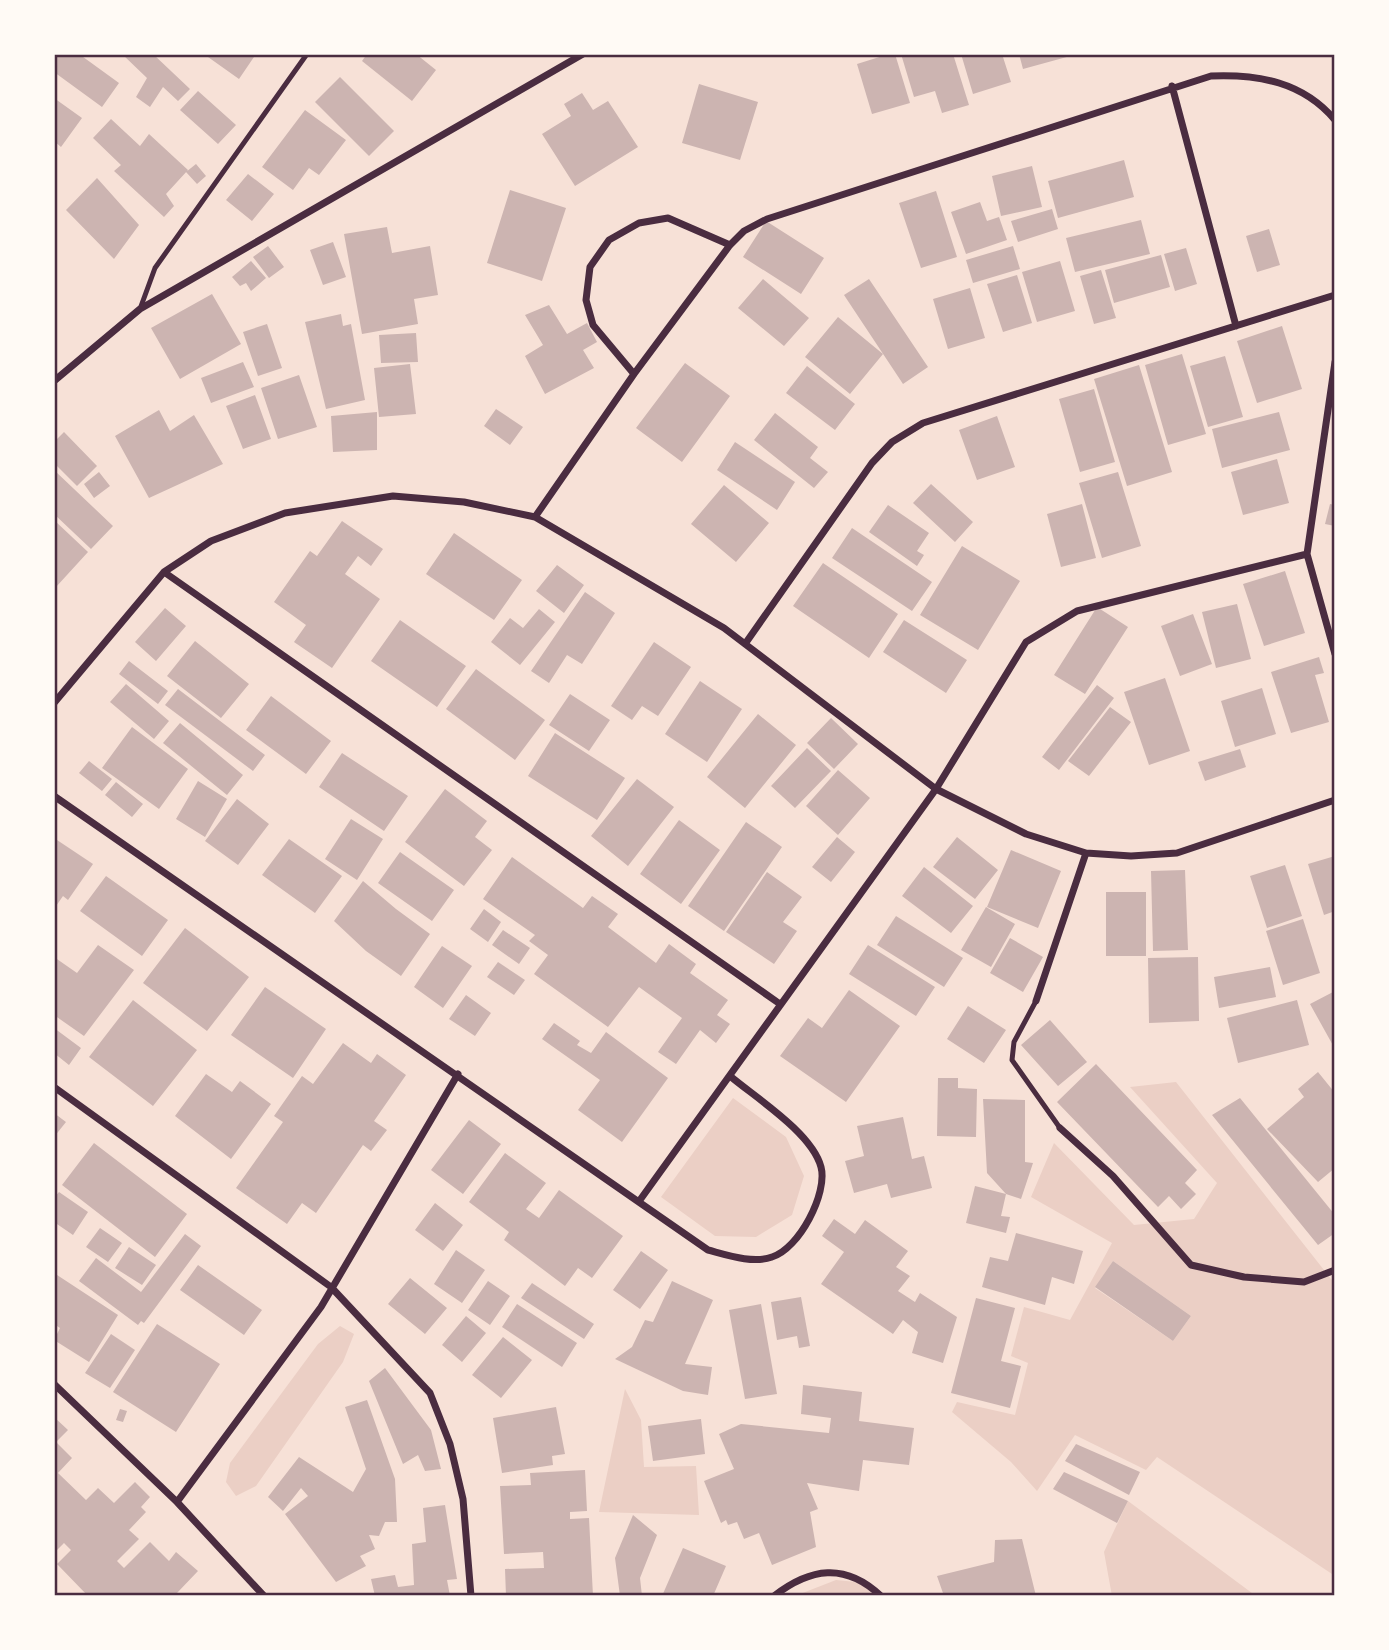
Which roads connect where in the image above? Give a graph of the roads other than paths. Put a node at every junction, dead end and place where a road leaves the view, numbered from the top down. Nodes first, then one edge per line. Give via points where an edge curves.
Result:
1 (307, 54) edge
2 (583, 54) edge
3 (1172, 86) junction
4 (1335, 120) edge
5 (730, 245) junction
6 (1335, 295) edge
7 (140, 309) junction
8 (1236, 326) junction
9 (1335, 362) edge
10 (634, 374) junction
11 (54, 382) edge
12 (535, 517) junction
13 (1307, 554) junction
14 (164, 572) junction
15 (745, 644) junction
16 (1335, 654) edge
17 (54, 703) edge
18 (936, 789) junction
19 (54, 796) edge
20 (1335, 800) edge
21 (1086, 853) junction
22 (1037, 1001) joint
23 (780, 1004) junction
24 (458, 1074) junction
25 (730, 1076) junction
26 (54, 1087) edge
27 (1060, 1128) joint
28 (640, 1200) junction
29 (1335, 1270) edge
30 (331, 1287) junction
31 (54, 1384) edge
32 (177, 1502) junction
33 (264, 1596) edge
34 (471, 1596) edge
35 (774, 1596) edge
36 (881, 1596) edge

1 - 7 lane via 155,268
2 - 7 street
3 - 4 street via 1211,76 1247,75 1286,84 1319,101
3 - 5 street via 767,219
3 - 8 street
5 - 10 street
5 - 10 street via 668,218 639,223 609,240 590,267 586,300 593,325
6 - 8 street
7 - 11 street
8 - 15 street via 923,423 892,442 872,463
9 - 13 street
10 - 12 street
12 - 14 street via 464,502 393,496 285,513 211,541
12 - 15 street
13 - 16 street
13 - 18 street via 1077,611 1049,626 1026,642
14 - 17 street
14 - 23 street
15 - 18 street
18 - 21 street via 1026,834
18 - 23 street
19 - 24 street
20 - 21 street via 1177,852
21 - 22 street
22 - 27 lane via 1014,1042 1012,1060
23 - 25 street
24 - 28 street
24 - 30 street
25 - 28 street
25 - 28 street via 805,1138 822,1168 816,1208 795,1240 773,1257 742,1258 708,1250
26 - 30 street
27 - 29 street via 1112,1176 1191,1265 1244,1278 1304,1282
30 - 32 street via 321,1307
30 - 34 street via 430,1393 450,1444 463,1499
31 - 32 street
32 - 33 street
35 - 36 street via 796,1579 825,1572 855,1577

